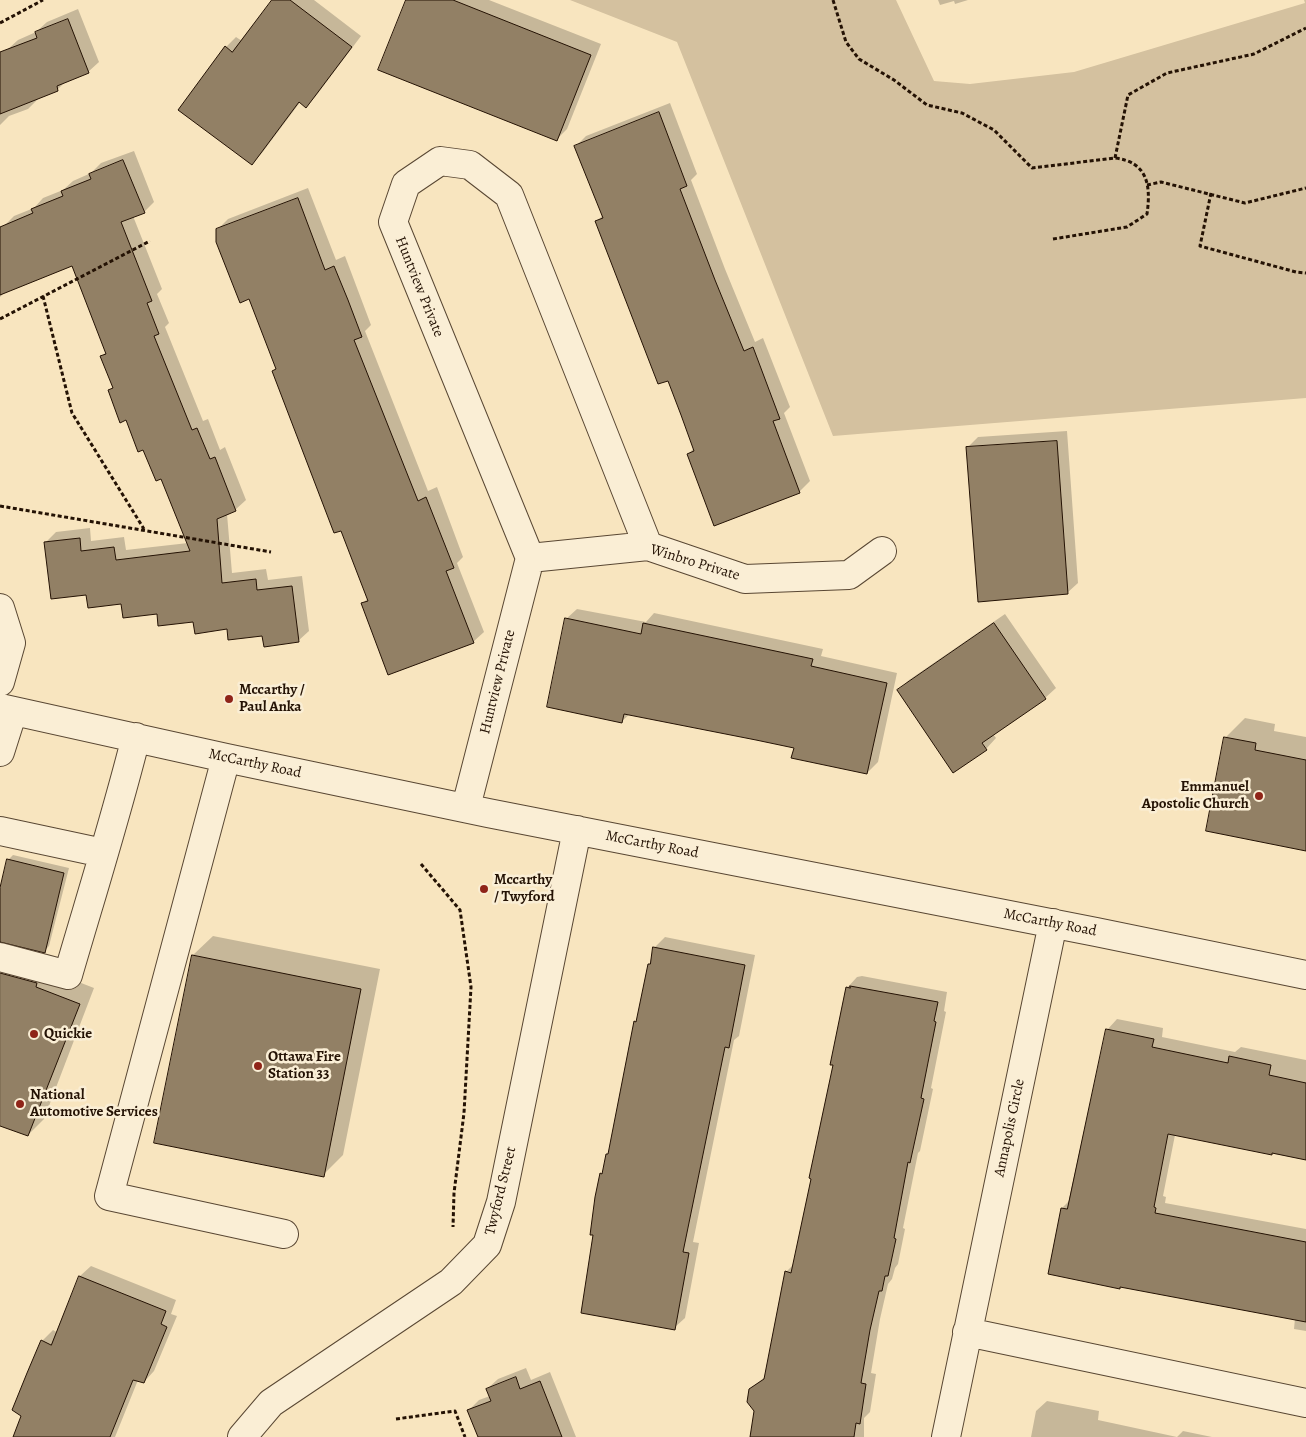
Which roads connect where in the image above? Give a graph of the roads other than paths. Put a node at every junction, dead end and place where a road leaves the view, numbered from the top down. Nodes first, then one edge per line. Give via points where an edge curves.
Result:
1 (648, 546) junction
2 (882, 551) dead end
3 (530, 558) junction
4 (0, 608) edge
5 (0, 682) edge
6 (6, 709) edge
7 (136, 737) junction
8 (0, 752) edge
9 (226, 758) junction
10 (466, 807) junction
11 (577, 830) junction
12 (0, 831) edge
13 (103, 853) junction
14 (1053, 923) junction
15 (0, 957) edge
16 (1306, 975) edge
17 (284, 1234) dead end
18 (967, 1332) junction
19 (1306, 1403) edge
20 (242, 1437) edge
21 (946, 1437) edge

1 - 2 street, Winbro Private via 746,579 849,575
1 - 3 street, Winbro Private
1 - 3 street, Huntview Private via 509,195 470,165 440,161 406,184 393,222
3 - 10 street, Huntview Private
4 - 5 street via 11,643
6 - 7 street, McCarthy Road
6 - 8 street
7 - 9 street, McCarthy Road
7 - 13 street
9 - 10 street, McCarthy Road
9 - 17 street via 109,1196
10 - 11 street, McCarthy Road
11 - 14 street, McCarthy Road
11 - 20 street, Twyford Street via 501,1202 487,1245 451,1282 270,1403
12 - 13 street
13 - 15 street via 68,975
14 - 16 street, McCarthy Road
14 - 18 street, Annapolis Circle
18 - 19 street
18 - 21 street, Annapolis Circle

